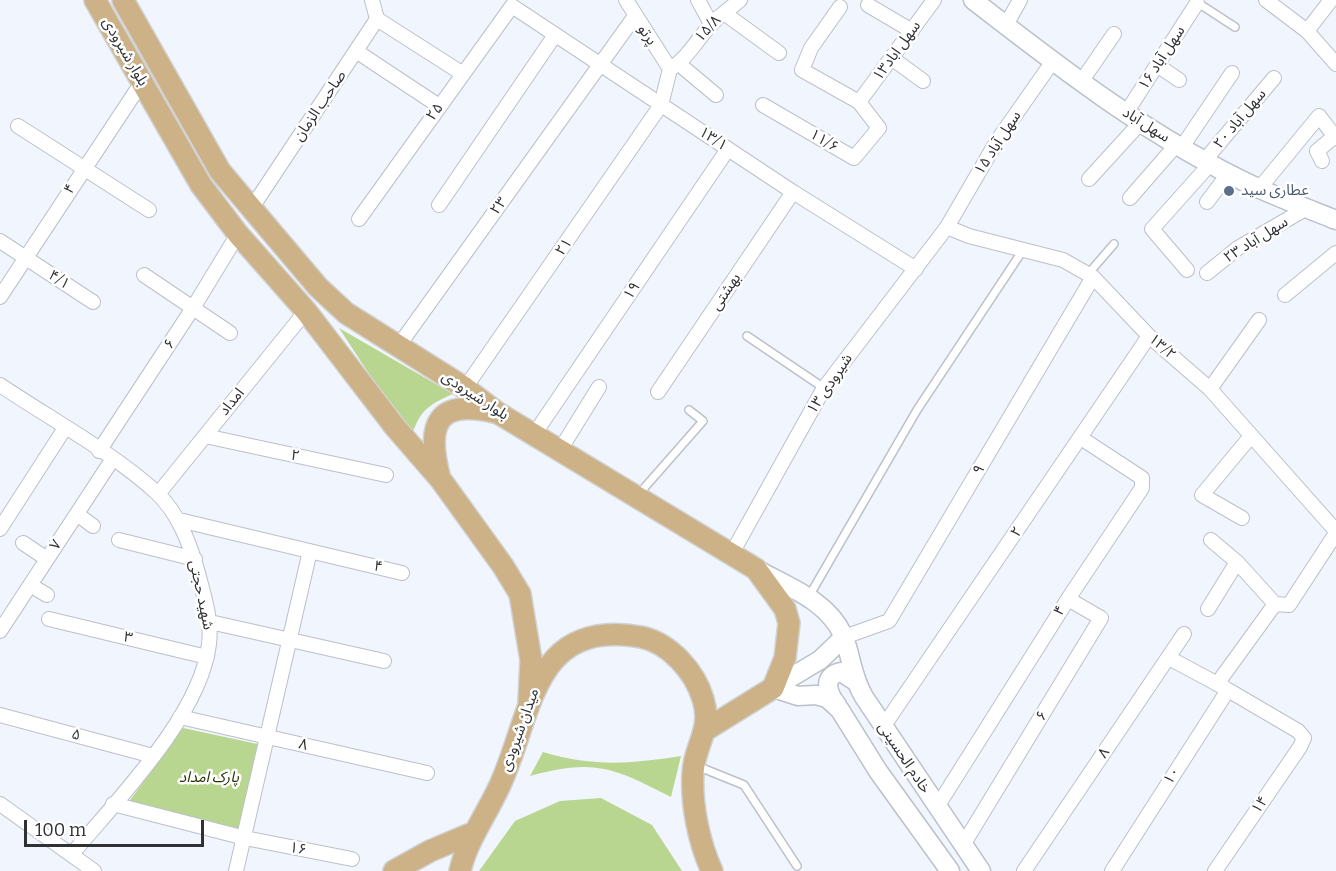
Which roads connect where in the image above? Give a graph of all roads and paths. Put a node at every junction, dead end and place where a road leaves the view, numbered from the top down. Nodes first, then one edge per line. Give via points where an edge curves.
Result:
1 (372, 0) edge
2 (626, 0) edge
3 (698, 0) edge
4 (740, 0) edge
5 (934, 0) edge
6 (973, 0) edge
7 (1020, 0) edge
8 (1266, 0) edge
9 (1331, 0) edge
10 (1195, 1) edge
11 (124, 2) edge
12 (868, 5) dead end
13 (512, 6) joint
14 (840, 7) dead end
15 (100, 8) edge
16 (724, 13) junction
17 (634, 16) junction
18 (377, 19) junction
19 (710, 22) junction
20 (1006, 25) junction
21 (1235, 27) dead end
22 (912, 31) junction
23 (1306, 31) junction
24 (1114, 34) dead end
25 (555, 35) junction
26 (356, 51) junction
27 (779, 53) dead end
28 (893, 58) junction
29 (1053, 61) junction
30 (1336, 64) edge
31 (601, 65) junction
32 (1157, 65) junction
33 (674, 67) junction
34 (463, 74) junction
35 (1232, 74) dead end
36 (1274, 78) dead end
37 (1179, 80) dead end
38 (923, 81) dead end
39 (142, 82) junction
40 (1081, 82) junction
41 (716, 95) dead end
42 (859, 102) junction
43 (661, 105) junction
44 (763, 105) dead end
45 (439, 106) junction
46 (1134, 118) junction
47 (18, 126) dead end
48 (1335, 137) edge
49 (1180, 146) junction
50 (728, 148) junction
51 (1208, 161) junction
52 (1322, 161) dead end
53 (83, 168) junction
54 (1229, 173) junction
55 (1089, 179) dead end
56 (1258, 189) junction
57 (793, 192) junction
58 (1130, 198) dead end
59 (1207, 202) dead end
60 (439, 205) dead end
61 (1307, 208) junction
62 (251, 209) junction
63 (149, 210) dead end
64 (359, 219) dead end
65 (1336, 220) edge
66 (947, 226) junction
67 (238, 234) junction
68 (0, 241) edge
69 (1114, 244) dead end
70 (1023, 250) junction
71 (1336, 253) edge
72 (25, 258) junction
73 (916, 268) junction
74 (1187, 270) dead end
75 (1207, 273) dead end
76 (144, 275) dead end
77 (1090, 276) junction
78 (1285, 295) dead end
79 (0, 297) edge
80 (93, 302) dead end
81 (194, 308) junction
82 (306, 311) junction
83 (1259, 320) dead end
84 (230, 333) dead end
85 (747, 336) dead end
86 (1149, 336) junction
87 (397, 348) junction
88 (0, 385) edge
89 (599, 387) dead end
90 (465, 388) junction
91 (824, 388) junction
92 (1210, 389) junction
93 (658, 392) dead end
94 (689, 410) dead end
95 (498, 413) junction
96 (65, 428) junction
97 (535, 433) junction
98 (205, 436) junction
99 (1251, 436) junction
100 (1081, 438) junction
101 (560, 450) junction
102 (99, 451) junction
103 (112, 460) junction
104 (386, 475) dead end
105 (441, 480) junction
106 (158, 494) junction
107 (636, 497) junction
108 (77, 514) junction
109 (1242, 519) dead end
110 (179, 520) junction
111 (93, 526) dead end
112 (0, 529) edge
113 (1336, 532) edge
114 (119, 540) dead end
115 (1211, 540) dead end
116 (23, 543) dead end
117 (309, 551) junction
118 (732, 553) junction
119 (47, 560) junction
120 (195, 560) junction
121 (1238, 562) junction
122 (756, 569) junction
123 (402, 573) dead end
124 (30, 585) junction
125 (47, 595) dead end
126 (808, 598) junction
127 (1068, 599) junction
128 (1275, 604) junction
129 (1208, 609) dead end
130 (49, 619) dead end
131 (210, 622) junction
132 (0, 631) edge
133 (1184, 634) dead end
134 (844, 638) junction
135 (290, 640) junction
136 (207, 657) junction
137 (1168, 658) junction
138 (384, 661) dead end
139 (855, 681) junction
140 (773, 688) junction
141 (1227, 690) junction
142 (529, 701) junction
143 (840, 710) junction
144 (0, 715) edge
145 (180, 717) junction
146 (883, 727) junction
147 (707, 729) junction
148 (268, 737) junction
149 (153, 756) junction
150 (695, 765) junction
151 (427, 773) dead end
152 (0, 804) edge
153 (113, 804) junction
154 (937, 807) junction
155 (475, 832) junction
156 (245, 838) junction
157 (963, 845) junction
158 (72, 854) junction
159 (352, 859) dead end
160 (797, 866) dead end
161 (94, 871) edge
162 (236, 871) edge
163 (394, 871) edge
164 (460, 871) edge
165 (712, 871) edge
166 (950, 871) edge
167 (981, 871) edge
168 (1024, 871) edge
169 (1112, 871) edge
170 (1215, 871) edge

1 - 18 street
2 - 17 street, پرتو
3 - 19 street
4 - 16 street
5 - 22 street, سهل اباد۱۳
6 - 20 main road, سهل آباد
7 - 20 street
8 - 23 street
9 - 23 street
10 - 21 lane
10 - 32 street, سهل آباد ۱۶
11 - 15 main road
11 - 62 main road, بلوار شیرودی via 220,171
12 - 22 street
13 - 25 street, ۱۳/۱
13 - 34 street, ۲۵
14 - 42 street via 811,48 802,70
15 - 39 main road, بلوار شیرودی
16 - 19 street, ۱۵/۸
16 - 27 street, ۱۵/۸
17 - 31 street, ۲۳
17 - 33 street, پرتو
18 - 26 street, صاحب الزمان
18 - 34 street
19 - 33 street, ۱۵/۸
20 - 29 main road, سهل آباد
22 - 28 street, سهل اباد۱۳
23 - 30 street
24 - 40 street
25 - 31 street, ۱۳/۱
25 - 60 street
26 - 45 street
26 - 62 street, صاحب الزمان
28 - 38 street
28 - 42 street, سهل اباد۱۳
29 - 40 main road, سهل آباد
29 - 66 street, سهل آباد ۱۵ via 997,141
31 - 43 street, ۱۳/۱
31 - 87 street, ۲۳
32 - 37 street
32 - 46 street, سهل آباد ۱۶
33 - 41 street, پرتو
33 - 43 street
34 - 45 street, ۲۵
35 - 49 street
36 - 51 street, سهل آباد ۲۰
39 - 53 street, ۴
39 - 67 main road, بلوار شیرودی via 201,185
40 - 46 main road, سهل آباد
42 - 44 street, ۱۱/۶ via 879,128 854,158
43 - 50 street, ۱۳/۱
43 - 90 street, ۲۱
45 - 64 street, ۲۵
46 - 49 main road, سهل آباد
46 - 55 street
47 - 53 street
48 - 52 street via 1317,151
48 - 56 street via 1319,116
49 - 51 main road, سهل آباد
49 - 58 street
50 - 57 street, ۱۳/۱
50 - 97 street, ۱۹
51 - 54 main road, سهل آباد
51 - 74 street, سهل آباد ۲۰ via 1152,229
53 - 63 street
53 - 72 street, ۴
54 - 56 main road, سهل آباد
54 - 59 street
56 - 61 main road, سهل آباد
57 - 73 street, ۱۳/۱
57 - 93 street, بهشتی
61 - 65 main road, سهل آباد
61 - 75 street, سهل آباد ۲۳ via 1238,248
62 - 87 main road, بلوار شیرودی via 318,287 346,313
66 - 70 street, ۱۳/۲
66 - 73 street, شیرودی ۱۳
67 - 81 street, ۶
67 - 82 main road, بلوار شیرودی
68 - 72 street, ۴/۱
69 - 77 lane
70 - 77 street, ۱۳/۲ via 1063,260
70 - 126 lane via 917,410
71 - 78 street
72 - 79 street, ۴
72 - 80 street, ۴/۱
73 - 91 street, شیرودی ۱۳
76 - 81 street
77 - 86 street, ۱۳/۲
77 - 134 street, ۹ via 889,621
81 - 84 street
81 - 102 street, ۶
82 - 98 street, امداد
82 - 105 main road, بلوار شیرودی
83 - 92 street
85 - 91 lane
86 - 92 street, ۱۳/۲
86 - 100 street, ۲
87 - 90 main road, بلوار شیرودی
88 - 96 street, شهید حجتی
89 - 101 street
90 - 95 main road, بلوار شیرودی
91 - 118 street, شیرودی ۱۳
92 - 99 street, ۱۳/۲
94 - 107 lane via 704,421
95 - 97 main road, بلوار شیرودی
95 - 105 main road via 470,406 450,411 436,424 433,448
96 - 102 street, شهید حجتی
96 - 112 street
97 - 101 main road, بلوار شیرودی
98 - 104 street, ۲
98 - 106 street, امداد
99 - 109 street via 1202,495
99 - 113 street, ۱۳/۲
100 - 127 street, ۴ via 1142,478 1143,483
100 - 146 street, ۲
101 - 107 main road, بلوار شیرودی
102 - 103 street, شهید حجتی
103 - 106 street, شهید حجتی
103 - 108 street, ۷
105 - 142 main road, بلوار شیرودی via 520,594 531,660
106 - 110 street, شهید حجتی
107 - 118 main road, بلوار شیرودی
108 - 111 street
108 - 119 street, ۷
110 - 117 street, ۴
110 - 120 street, شهید حجتی
113 - 128 street via 1289,605
114 - 120 street
115 - 121 street
116 - 119 street
117 - 123 street, ۴
117 - 135 street
118 - 122 main road, بلوار شیرودی
119 - 124 street, ۷
120 - 131 street, شهید حجتی
121 - 128 street
121 - 129 street
122 - 126 main road, خادم الحسینی
122 - 140 main road, بلوار شیرودی via 785,609 789,623 785,658
124 - 125 street
124 - 132 street, ۷
126 - 134 main road, خادم الحسینی via 834,618
127 - 154 street, ۴
127 - 157 street, ۶ via 1101,618
128 - 141 street, ۱۰
130 - 136 street, ۳
131 - 135 street
131 - 136 street, شهید حجتی
133 - 137 street, ۸
134 - 139 main road, خادم الحسینی
134 - 140 main road via 820,660
135 - 138 street
135 - 148 street
136 - 145 street, شهید حجتی
137 - 141 street
137 - 168 street, ۸
139 - 143 main road via 841,672 829,678 829,695
139 - 146 main road, خادم الحسینی
140 - 143 main road, خادم الحسینی via 798,696 827,698
140 - 147 main road
141 - 169 street, ۱۰
141 - 170 street, ۱۴ via 1304,738
142 - 147 main road, میدان شیرودی via 541,674 561,653 587,639 616,633 645,638 671,652 692,673 704,700
142 - 155 main road, میدان شیرودی via 500,786
143 - 166 main road, خادم الحسینی via 878,771
144 - 149 street, ۵
145 - 148 street, ۸
145 - 149 street, شهید حجتی
146 - 154 main road, خادم الحسینی
147 - 150 main road, میدان شیرودی
148 - 151 street, ۸
148 - 156 street
149 - 153 street, شهید حجتی
150 - 160 lane via 744,785
150 - 165 main road, میدان شیرودی via 697,819
152 - 158 street
153 - 156 street
153 - 158 street, شهید حجتی
154 - 157 main road, خادم الحسینی
155 - 163 main road
155 - 164 main road, میدان شیرودی
156 - 159 street, ۱۶
156 - 162 street
157 - 167 main road, خادم الحسینی
158 - 161 street

